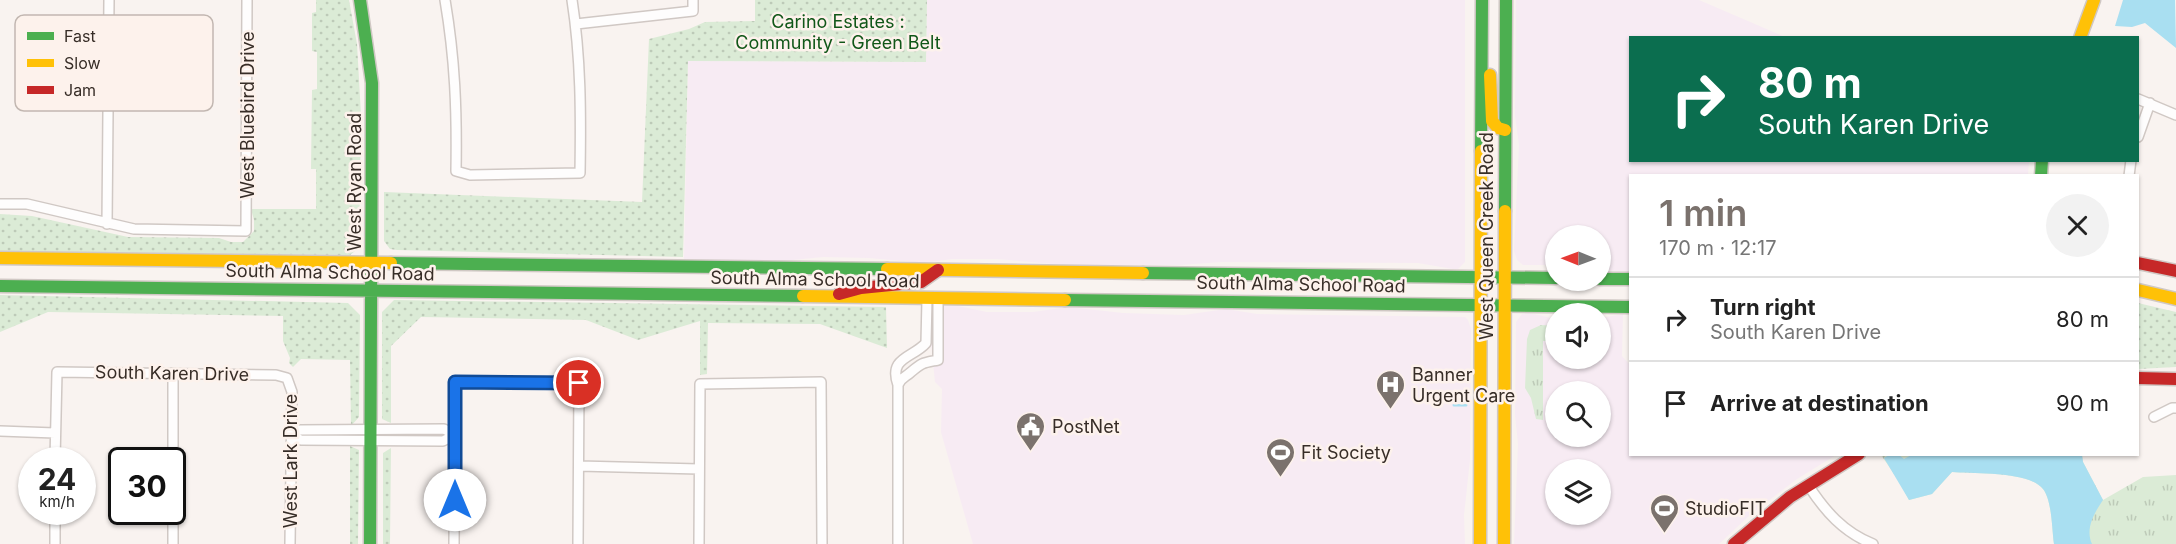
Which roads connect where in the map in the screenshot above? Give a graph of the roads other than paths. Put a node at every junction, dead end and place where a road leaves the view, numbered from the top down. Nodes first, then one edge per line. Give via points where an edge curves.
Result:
1 (109, 0) edge
2 (247, 0) edge
3 (360, 0) edge
4 (446, 0) edge
5 (572, 0) edge
6 (693, 0) edge
7 (1482, 0) edge
8 (1506, 0) edge
9 (2094, 0) edge
10 (109, 15) edge
11 (576, 24) junction
12 (1482, 32) junction
13 (2081, 36) edge
14 (2139, 99) edge
15 (2150, 103) junction
16 (108, 111) edge
17 (2176, 115) edge
18 (1505, 130) junction
19 (2139, 134) edge
20 (0, 204) edge
21 (107, 224) junction
22 (0, 258) edge
23 (371, 263) junction
24 (2139, 263) edge
25 (938, 270) junction
26 (2176, 271) edge
27 (1481, 277) junction
28 (1504, 278) junction
29 (1545, 278) edge
30 (1611, 279) edge
31 (1629, 279) edge
32 (0, 286) edge
33 (2139, 290) edge
34 (371, 291) junction
35 (826, 298) junction
36 (932, 299) junction
37 (2176, 299) edge
38 (1481, 305) junction
39 (1504, 305) junction
40 (1629, 307) edge
41 (173, 373) junction
42 (287, 378) joint
43 (2139, 378) edge
44 (2176, 379) edge
45 (898, 385) junction
46 (2176, 408) edge
47 (2154, 417) dead end
48 (0, 431) edge
49 (55, 433) junction
50 (290, 435) junction
51 (370, 435) junction
52 (455, 435) junction
53 (55, 447) edge
54 (1856, 456) edge
55 (579, 466) junction
56 (699, 468) junction
57 (1808, 485) junction
58 (55, 525) edge
59 (55, 544) edge
60 (173, 544) edge
61 (291, 544) edge
62 (370, 544) edge
63 (454, 544) edge
64 (578, 544) edge
65 (699, 544) edge
66 (822, 544) edge
67 (898, 544) edge
68 (1480, 544) edge
69 (1504, 544) edge
70 (1734, 544) edge
71 (1871, 544) edge

1 - 10 street
2 - 21 street, West Bluebird Drive via 246,231 134,229
3 - 23 main road, West Ryan Road via 372,83
4 - 11 street via 457,111 456,171 470,175 580,173 582,101
5 - 11 street
6 - 11 street via 693,11
7 - 12 main road, West Queen Creek Road
8 - 18 main road, West Queen Creek Road
9 - 13 main road
12 - 18 main road via 1492,122
12 - 27 main road, West Queen Creek Road
14 - 15 street
15 - 17 street
15 - 19 street
16 - 21 street
18 - 28 main road, West Queen Creek Road
20 - 21 street via 27,204
22 - 23 main road, South Alma School Road
23 - 25 main road, South Alma School Road
23 - 34 main road, West Ryan Road
24 - 26 main road
25 - 27 main road, South Alma School Road
25 - 35 main road via 921,282 861,288
27 - 28 main road, South Alma School Road
27 - 38 main road, West Queen Creek Road
28 - 29 main road, South Alma School Road
28 - 39 main road, West Queen Creek Road
30 - 31 main road
32 - 34 main road, South Alma School Road
33 - 37 main road
34 - 35 main road, South Alma School Road
34 - 51 main road, West Ryan Road
35 - 36 main road, South Alma School Road
36 - 38 main road, South Alma School Road
36 - 45 street via 926,343 900,361
36 - 45 street via 938,360 917,365
38 - 39 main road, South Alma School Road
38 - 68 main road, West Queen Creek Road
39 - 40 main road, South Alma School Road
39 - 69 main road, West Queen Creek Road
41 - 42 street, South Karen Drive
41 - 49 street, South Karen Drive via 57,372
41 - 60 street
42 - 50 street, West Lark Drive via 292,392
43 - 44 main road
45 - 67 street
46 - 47 street
48 - 49 street
49 - 53 street
50 - 51 street via 300,429
50 - 61 street, West Lark Drive
51 - 52 street via 444,429
51 - 62 main road, West Ryan Road
52 - 55 street via 455,382 579,383
52 - 63 street
54 - 57 main road
55 - 56 street
55 - 64 street
56 - 65 street
56 - 66 street via 700,384 821,382
57 - 70 main road
57 - 71 street via 1836,521
58 - 59 street

